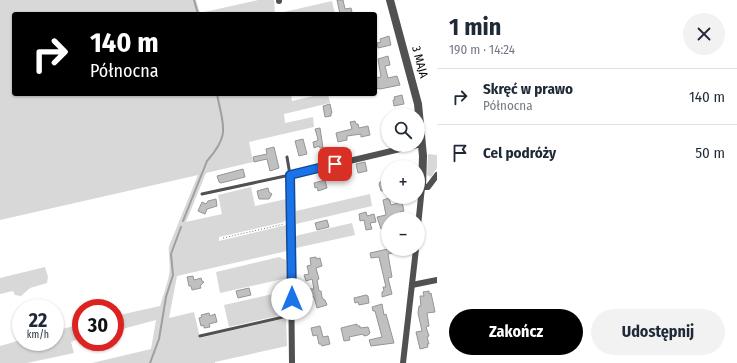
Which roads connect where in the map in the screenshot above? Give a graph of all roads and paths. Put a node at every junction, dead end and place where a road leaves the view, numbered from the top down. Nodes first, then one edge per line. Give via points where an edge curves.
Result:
1 (390, 0) edge
2 (417, 108) edge
3 (389, 152) edge
4 (286, 157) dead end
5 (290, 175) junction
6 (437, 175) edge
7 (425, 187) edge
8 (202, 194) dead end
9 (291, 222) junction
10 (223, 238) dead end
11 (415, 256) edge
12 (437, 280) edge
13 (412, 285) junction
14 (292, 315) junction
15 (200, 336) dead end
16 (292, 363) edge
17 (403, 363) edge

1 - 2 street, 3 MAJA via 416,95
3 - 5 street
4 - 5 lane
5 - 8 lane
5 - 9 street
6 - 7 street via 428,187
9 - 10 path
9 - 14 street
11 - 13 street
12 - 13 street
13 - 17 street
14 - 15 lane
14 - 16 street

